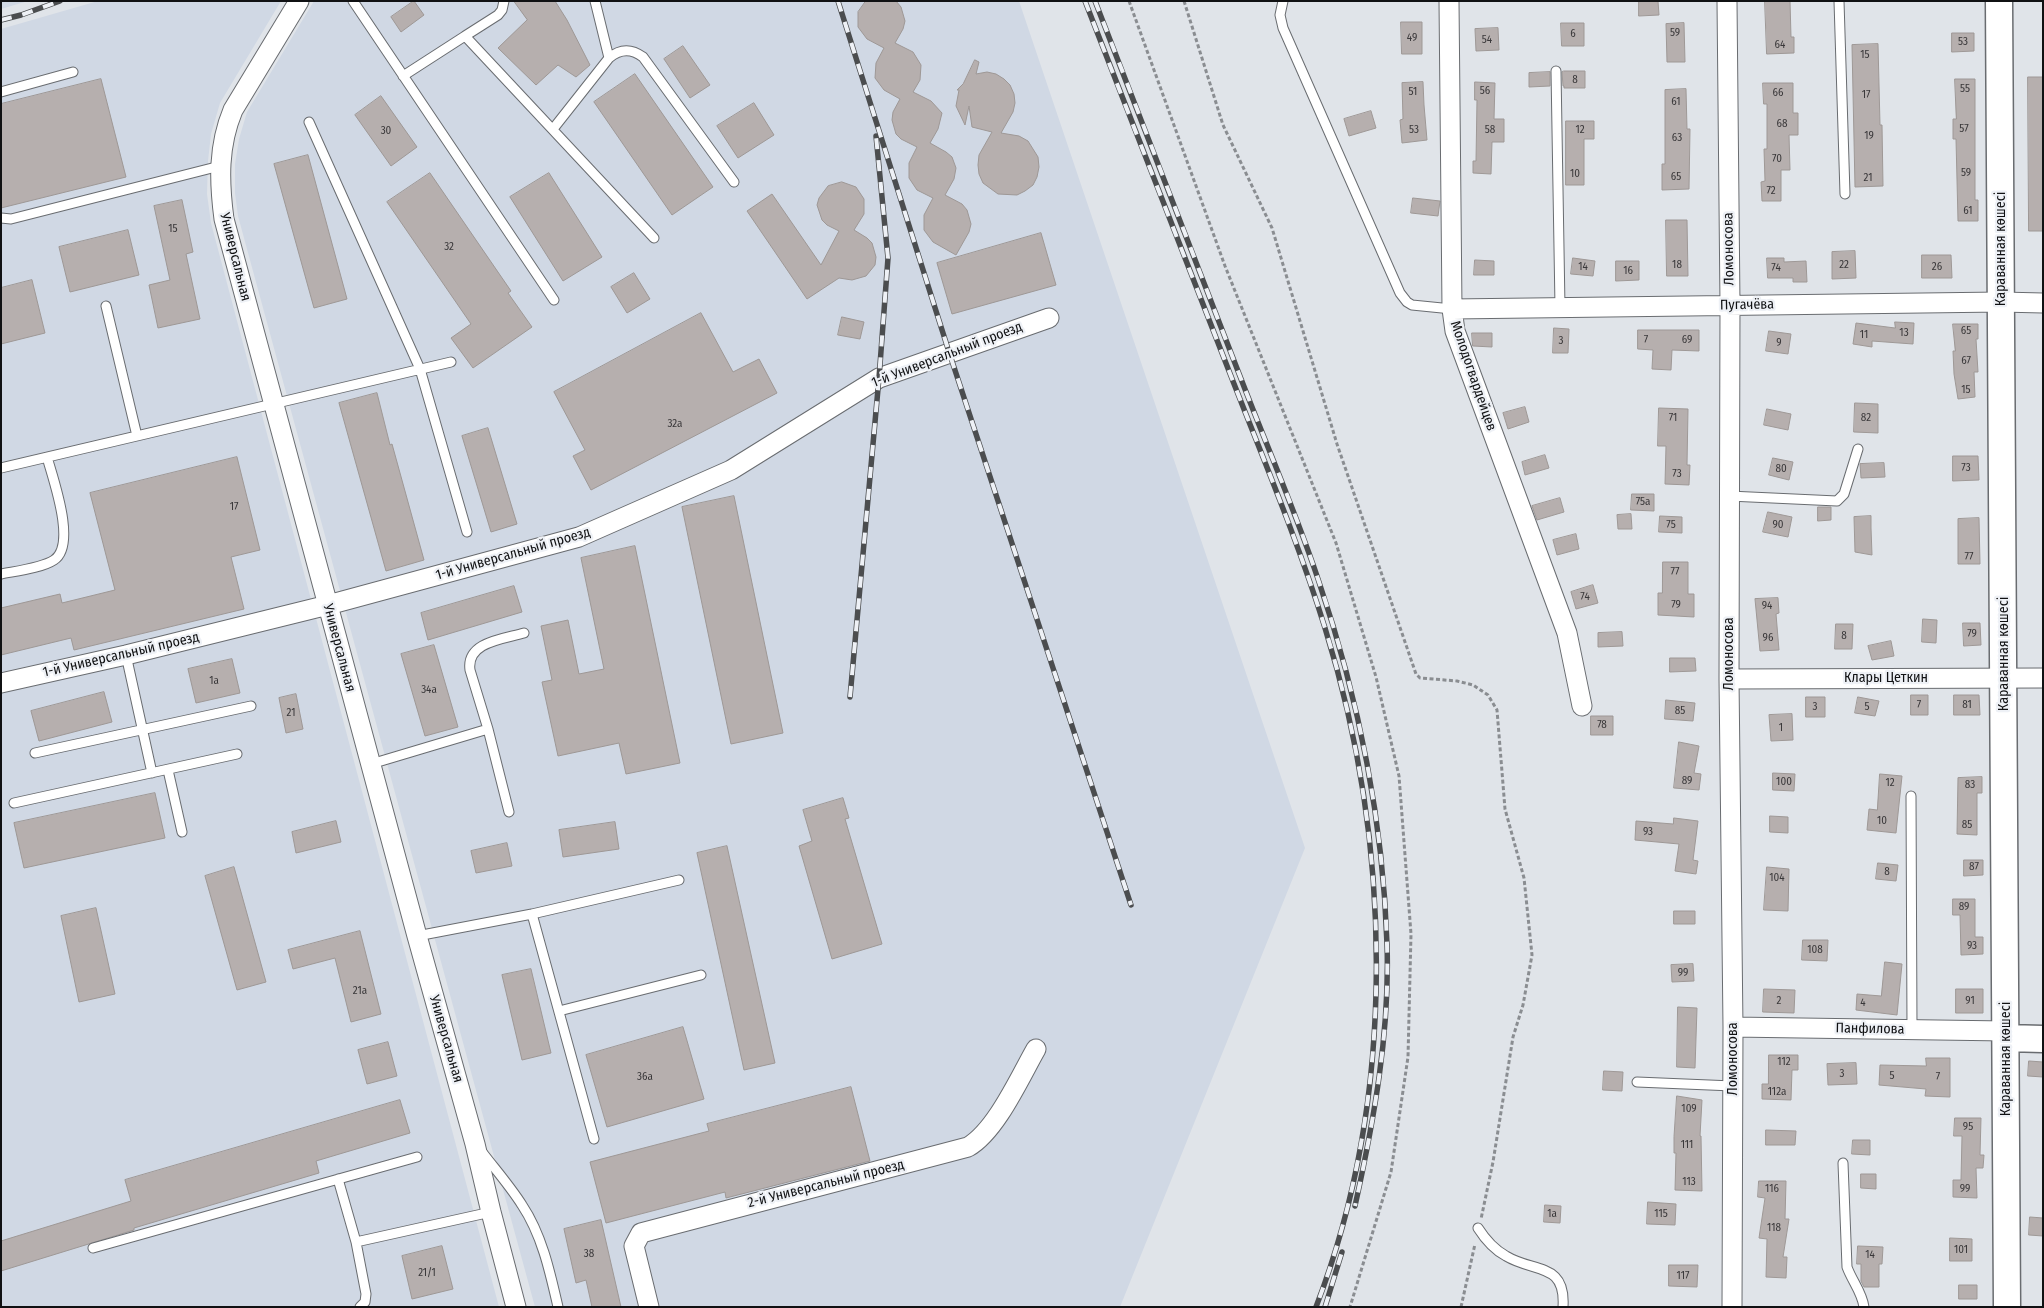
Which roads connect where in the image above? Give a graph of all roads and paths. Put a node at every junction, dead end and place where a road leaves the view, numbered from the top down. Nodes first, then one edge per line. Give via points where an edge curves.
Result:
1 (298, 1) edge
2 (353, 1) edge
3 (504, 1) edge
4 (596, 1) edge
5 (1129, 1) edge
6 (1184, 1) edge
7 (1283, 1) edge
8 (1449, 1) edge
9 (1727, 1) edge
10 (1839, 1) edge
11 (1999, 1) edge
12 (465, 36) junction
13 (609, 58) junction
14 (1556, 71) dead end
15 (73, 72) dead end
16 (403, 76) junction
17 (1, 92) edge
18 (310, 122) dead end
19 (553, 129) junction
20 (220, 166) junction
21 (734, 182) dead end
22 (1845, 194) dead end
23 (1, 218) edge
24 (654, 238) dead end
25 (554, 300) dead end
26 (2001, 302) junction
27 (2043, 303) edge
28 (1730, 305) junction
29 (106, 306) dead end
30 (1560, 307) junction
31 (1452, 309) junction
32 (1049, 318) dead end
33 (451, 362) dead end
34 (420, 369) junction
35 (274, 403) junction
36 (137, 436) junction
37 (1858, 449) dead end
38 (48, 457) junction
39 (1, 468) edge
40 (1730, 496) junction
41 (467, 532) dead end
42 (1, 574) edge
43 (328, 605) junction
44 (524, 633) dead end
45 (126, 655) junction
46 (2004, 678) junction
47 (2043, 678) edge
48 (1729, 679) junction
49 (1, 683) edge
50 (251, 706) dead end
51 (1582, 706) dead end
52 (143, 729) junction
53 (488, 730) junction
54 (35, 753) dead end
55 (237, 754) dead end
56 (371, 764) junction
57 (168, 770) junction
58 (152, 773) junction
59 (1911, 796) dead end
60 (14, 804) dead end
61 (509, 812) dead end
62 (182, 832) dead end
63 (680, 880) dead end
64 (532, 914) junction
65 (417, 936) junction
66 (701, 976) dead end
67 (559, 1011) junction
68 (1733, 1027) junction
69 (1912, 1029) junction
70 (2006, 1034) junction
71 (2043, 1039) edge
72 (1036, 1049) dead end
73 (1637, 1082) dead end
74 (1733, 1086) junction
75 (594, 1139) dead end
76 (475, 1144) junction
77 (417, 1157) dead end
78 (1843, 1163) dead end
79 (338, 1179) junction
80 (491, 1212) junction
81 (1478, 1228) junction
82 (356, 1242) junction
83 (93, 1248) dead end
84 (360, 1307) edge
85 (516, 1307) edge
86 (558, 1307) edge
87 (649, 1307) edge
88 (1350, 1307) edge
89 (1461, 1307) edge
90 (1564, 1307) edge
91 (1732, 1307) edge
92 (1864, 1307) edge
93 (2007, 1307) edge

1 - 20 street, Универсальная via 233,110 224,137
2 - 16 lane
3 - 12 lane via 498,15
4 - 13 lane
5 - 88 path via 1225,266 1336,543 1376,677 1400,776 1411,934 1408,1057 1391,1172
6 - 81 path via 1222,125 1272,228 1337,444 1416,674 1420,678 1474,685 1488,695 1497,710 1505,809 1524,878 1532,955 1523,1005 1513,1037 1495,1153
7 - 31 lane via 1280,15 1283,28 1400,293 1412,305
8 - 31 street, Молодогвардейцев
9 - 28 street, Ломоносова
10 - 22 lane
11 - 26 main road, Караванная көшесі
12 - 16 lane
12 - 19 lane
13 - 19 lane
13 - 21 lane via 628,50 643,58
14 - 30 lane
15 - 17 lane
16 - 25 lane
18 - 34 lane
19 - 24 lane
20 - 23 lane via 11,219
20 - 35 street, Универсальная via 224,219
26 - 27 street, Пугачёва
26 - 28 street, Пугачёва
26 - 46 main road, Караванная көшесі
28 - 30 street, Пугачёва
28 - 40 street, Ломоносова
29 - 36 lane
30 - 31 street, Пугачёва
31 - 51 street, Молодогвардейцев via 1455,331 1567,633
32 - 43 street, 1-й Универсальный проезд via 879,378 731,470 579,537
33 - 34 lane
34 - 35 lane
34 - 41 lane
35 - 36 lane
35 - 43 street, Универсальная
36 - 38 lane
37 - 40 lane via 1844,494 1837,501
38 - 39 lane
38 - 42 lane via 65,531 60,555 48,563
40 - 48 street, Ломоносова
43 - 45 street, 1-й Универсальный проезд
43 - 56 street, Универсальная
44 - 53 lane via 478,647 469,661
45 - 49 street, 1-й Универсальный проезд
45 - 52 lane
46 - 47 street, Клары Цеткин
46 - 48 street, Клары Цеткин
46 - 70 main road, Караванная көшесі
48 - 68 street, Ломоносова
50 - 52 lane
52 - 54 lane
52 - 58 lane
53 - 56 lane
53 - 61 lane
55 - 57 lane
56 - 65 street, Универсальная
57 - 58 lane
57 - 62 lane
58 - 60 lane
59 - 69 lane
63 - 64 lane
64 - 65 lane
64 - 67 lane
65 - 76 street, Универсальная
66 - 67 lane
67 - 75 lane
68 - 69 street, Панфилова
68 - 74 street, Ломоносова
69 - 70 street, Панфилова
70 - 71 main road, Панфилова
70 - 93 main road, Караванная көшесі
72 - 87 street, 2-й Универсальный проезд via 992,1124 978,1141 968,1147 641,1233 634,1246
73 - 74 lane
74 - 91 street, Ломоносова
76 - 80 street, Универсальная
76 - 86 lane via 522,1205 533,1225 546,1255
77 - 79 lane
78 - 92 lane via 1847,1267
79 - 82 lane
79 - 83 lane
80 - 82 lane
80 - 85 street, Универсальная
81 - 89 path
81 - 90 lane via 1484,1238 1505,1256 1554,1275 1564,1294
82 - 84 lane via 366,1294

